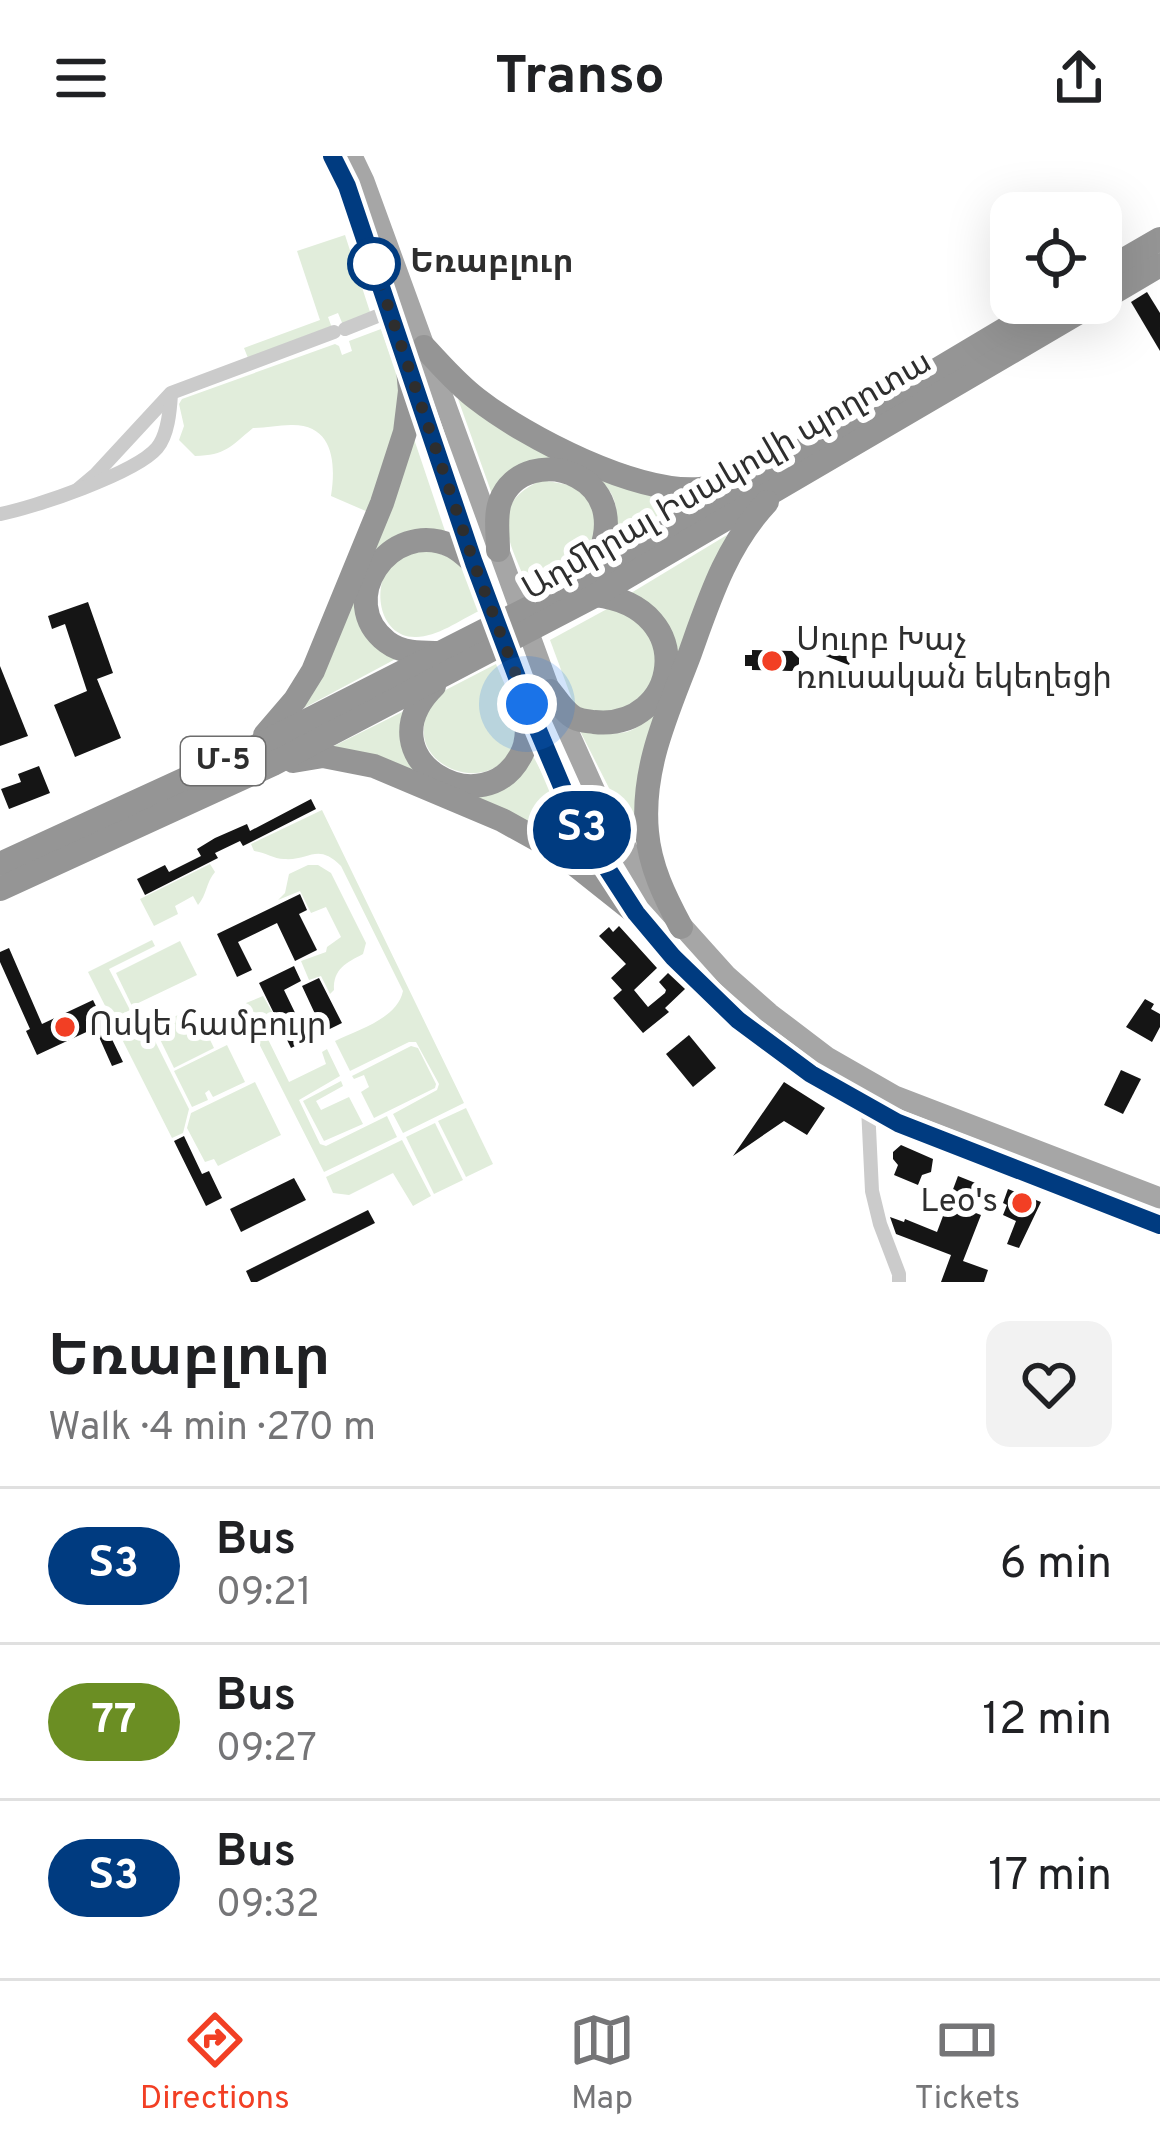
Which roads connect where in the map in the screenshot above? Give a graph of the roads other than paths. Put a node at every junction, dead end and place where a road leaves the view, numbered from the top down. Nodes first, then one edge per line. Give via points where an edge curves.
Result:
1 (332, 156) edge
2 (352, 156) edge
3 (1160, 238) edge
4 (1122, 261) edge
5 (1160, 265) edge
6 (1122, 287) edge
7 (390, 311) junction
8 (1016, 324) edge
9 (1056, 324) edge
10 (415, 352) junction
11 (171, 392) junction
12 (780, 475) junction
13 (77, 490) junction
14 (0, 514) edge
15 (498, 550) junction
16 (474, 563) junction
17 (591, 587) junction
18 (448, 660) junction
19 (550, 691) junction
20 (527, 704) junction
21 (264, 755) junction
22 (0, 864) edge
23 (0, 889) edge
24 (636, 913) junction
25 (681, 927) junction
26 (868, 1107) junction
27 (1130, 1187) junction
28 (1160, 1198) edge
29 (1120, 1210) junction
30 (1160, 1225) edge
31 (899, 1282) edge

1 - 7 main road
2 - 10 main road
3 - 4 highway
5 - 6 highway, Ադմիրալ Իսակովի պողոտա / Մ-5
7 - 10 main road
7 - 11 street
8 - 12 highway, Ադմիրալ Իսակովի պողոտա / Մ-5
9 - 12 highway, Ադմիրալ Իսակովի պողոտա / Մ-5
10 - 12 highway via 502,418 636,482 704,489
10 - 15 main road
10 - 16 main road
10 - 21 highway via 405,432 382,503 313,671
11 - 13 street
11 - 13 street via 160,446
12 - 17 highway, Ադմիրալ Իսակովի պողոտա / Մ-5
12 - 25 highway via 722,564 653,752 647,832
13 - 14 street
15 - 17 highway via 506,490 533,472 570,473 599,493 606,511
15 - 19 main road
16 - 18 highway via 420,540 392,550 368,587 371,622 385,641
16 - 20 main road
17 - 18 highway, Ադմիրալ Իսակովի պողոտա / Մ-5
17 - 19 highway via 639,609 659,629 668,654 658,690 632,715 605,723 570,715
18 - 20 highway via 410,727 418,755 441,779 477,786 510,770 526,740
18 - 21 highway, Ադմիրալ Իսակովի պողոտա / Մ-5
19 - 25 main road via 603,808
20 - 24 main road via 577,822
21 - 22 highway, Ադմիրալ Իսակովի պողոտա / Մ-5
21 - 23 highway, Ադմիրալ Իսակովի պողոտա / Մ-5
21 - 24 highway via 323,756 412,781 529,833
24 - 26 main road via 738,1020
25 - 27 main road via 727,976 827,1057 896,1096
26 - 29 main road
26 - 31 street via 872,1191
27 - 28 main road
27 - 29 main road
29 - 30 main road

